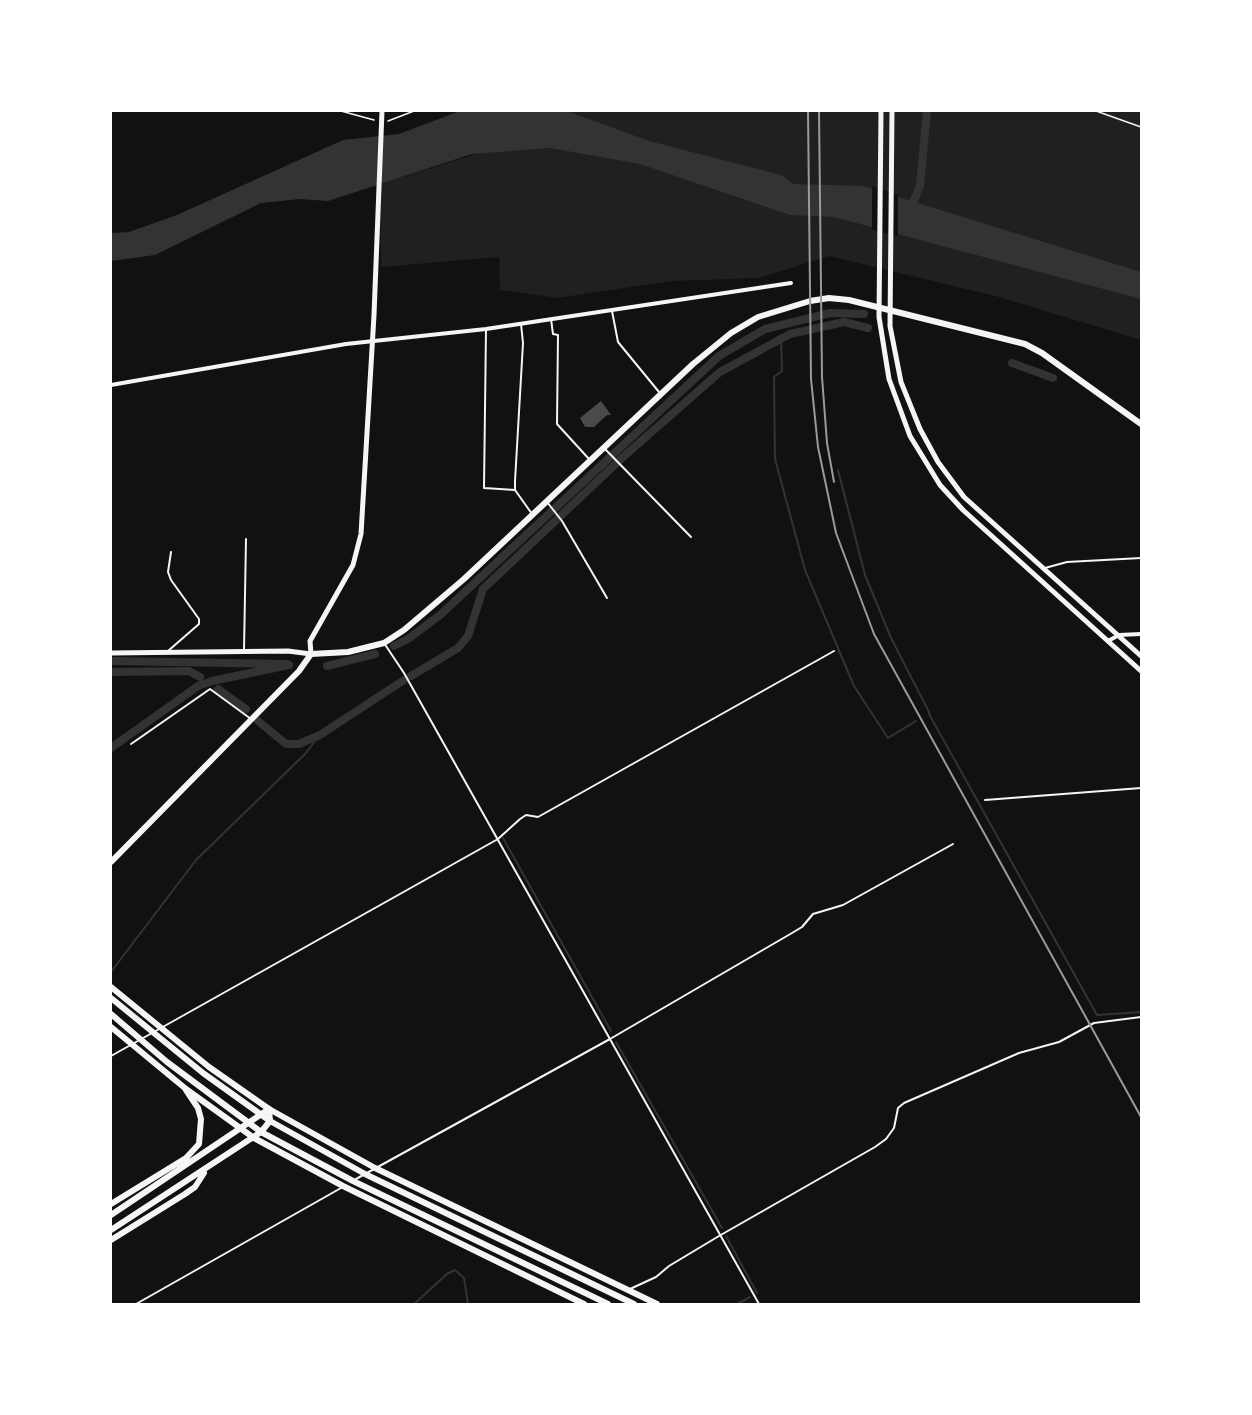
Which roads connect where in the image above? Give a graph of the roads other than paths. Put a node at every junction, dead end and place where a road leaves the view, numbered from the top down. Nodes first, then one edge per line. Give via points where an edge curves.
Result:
1 (382, 111) edge
2 (881, 111) edge
3 (892, 111) edge
4 (791, 283) dead end
5 (612, 309) junction
6 (551, 319) junction
7 (521, 324) junction
8 (486, 329) junction
9 (111, 385) edge
10 (661, 394) junction
11 (1141, 424) edge
12 (606, 450) junction
13 (590, 459) junction
14 (516, 490) junction
15 (548, 504) junction
16 (532, 514) junction
17 (691, 537) dead end
18 (246, 539) dead end
19 (171, 552) dead end
20 (1141, 558) edge
21 (1045, 568) junction
22 (607, 598) dead end
23 (1141, 634) edge
24 (1119, 635) junction
25 (1108, 641) junction
26 (384, 643) junction
27 (834, 651) dead end
28 (111, 653) edge
29 (166, 653) junction
30 (244, 653) junction
31 (311, 654) junction
32 (1141, 656) edge
33 (1141, 671) edge
34 (251, 719) junction
35 (131, 744) dead end
36 (1141, 788) edge
37 (985, 800) dead end
38 (498, 839) junction
39 (953, 844) dead end
40 (111, 862) edge
41 (111, 987) edge
42 (111, 998) edge
43 (111, 1014) edge
44 (1141, 1017) edge
45 (111, 1027) edge
46 (160, 1029) junction
47 (146, 1036) junction
48 (610, 1039) junction
49 (132, 1044) junction
50 (146, 1045) junction
51 (111, 1056) edge
52 (172, 1078) junction
53 (186, 1089) junction
54 (269, 1109) junction
55 (260, 1114) junction
56 (270, 1121) junction
57 (250, 1123) junction
58 (241, 1130) junction
59 (261, 1132) junction
60 (254, 1138) junction
61 (199, 1144) junction
62 (196, 1160) junction
63 (375, 1168) junction
64 (206, 1170) junction
65 (359, 1177) junction
66 (343, 1186) junction
67 (111, 1204) edge
68 (111, 1215) edge
69 (111, 1230) edge
70 (719, 1236) junction
71 (111, 1240) edge
72 (628, 1290) junction
73 (617, 1295) junction
74 (603, 1303) edge
75 (136, 1304) edge
76 (584, 1304) edge
77 (634, 1304) edge
78 (657, 1304) edge
79 (759, 1304) edge

1 - 31 street via 361,534 352,565 310,641
2 - 25 street via 879,317 885,361 917,450 940,485 973,520
3 - 21 street via 890,326 895,358 920,429 950,480 979,512
4 - 5 street
5 - 6 street
5 - 10 lane via 618,342
6 - 7 street
6 - 13 lane via 553,334 558,335 557,424
7 - 8 street
7 - 14 lane
8 - 9 street via 346,344
8 - 14 lane via 484,488
10 - 11 main road via 731,333 758,317 829,298 870,304 1024,344
10 - 12 main road
12 - 13 main road
12 - 17 lane
13 - 15 main road
14 - 16 lane
15 - 16 main road
15 - 22 lane
16 - 26 main road via 464,579
18 - 30 lane
19 - 29 lane via 171,580 199,624
20 - 21 lane via 1067,562
21 - 24 street
23 - 24 street
24 - 25 street
24 - 32 street
25 - 33 street
26 - 31 main road via 348,652
26 - 38 lane
27 - 38 lane via 538,817 526,815
28 - 29 street
29 - 30 street
30 - 31 street
31 - 34 main road
34 - 35 lane via 210,689
34 - 40 main road
36 - 37 lane
38 - 46 lane
38 - 48 lane
39 - 48 lane via 843,905 813,914 802,927
41 - 46 main road
42 - 47 main road
43 - 47 main road
44 - 70 lane via 1094,1023 1059,1042 985,1067 904,1103 898,1108 894,1128 881,1143
45 - 49 main road
46 - 47 lane
46 - 54 main road
47 - 49 lane
47 - 50 main road
47 - 55 main road
48 - 63 lane
48 - 70 lane
49 - 51 lane
49 - 52 main road
50 - 52 main road
50 - 57 main road
52 - 53 main road
53 - 58 main road
53 - 61 main road via 201,1119
54 - 55 main road
54 - 56 main road
54 - 63 main road
55 - 56 main road
55 - 57 main road
56 - 59 main road
56 - 65 main road
57 - 58 main road
57 - 59 main road
58 - 60 main road
58 - 62 main road
59 - 60 main road
59 - 65 main road
60 - 64 main road
60 - 66 main road
61 - 62 street
61 - 67 main road via 186,1158
62 - 68 main road
63 - 65 lane
63 - 72 main road
64 - 69 main road
64 - 71 main road via 195,1187
65 - 66 lane
65 - 73 main road
65 - 74 main road
66 - 75 lane
66 - 76 main road
70 - 72 lane via 657,1277
70 - 79 lane
72 - 73 lane
72 - 78 main road
73 - 74 lane
73 - 77 main road

